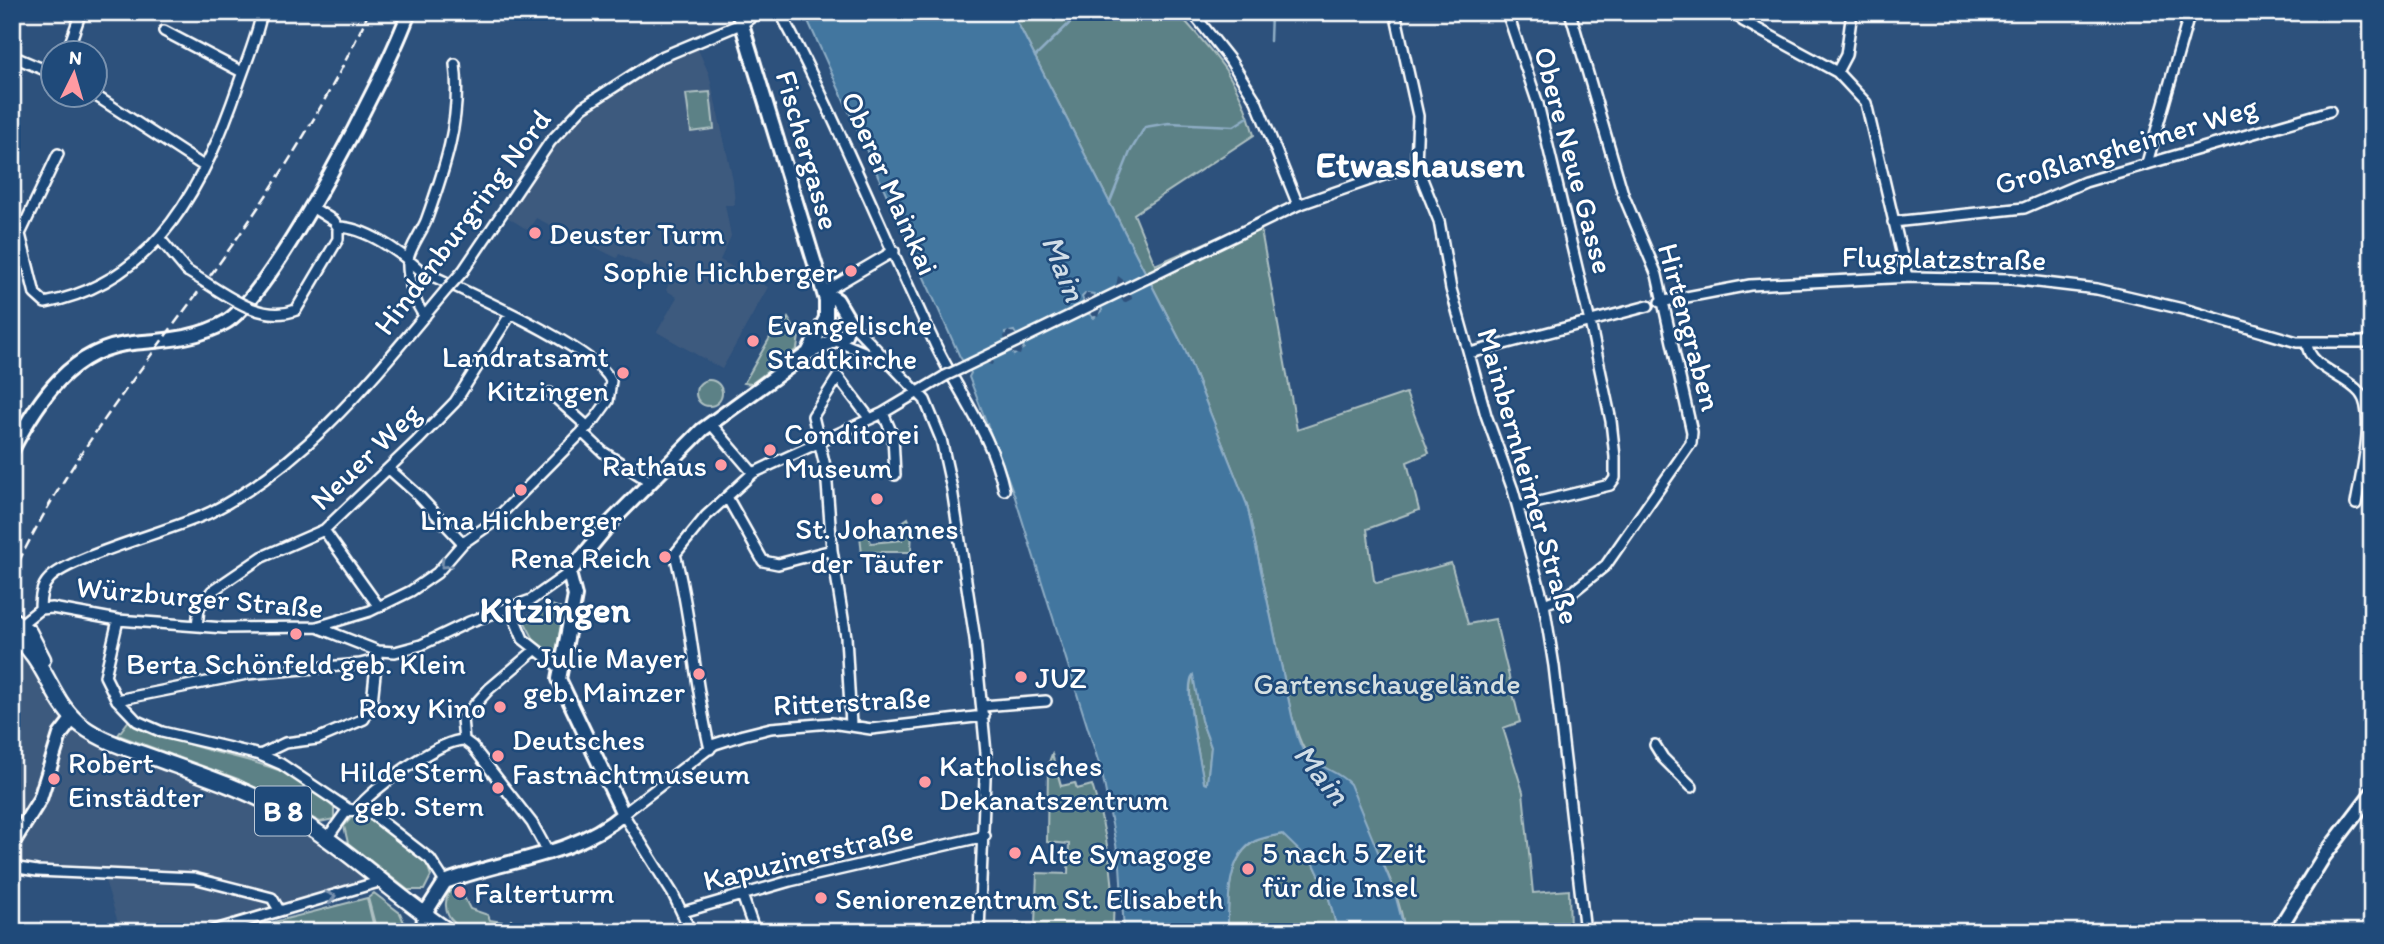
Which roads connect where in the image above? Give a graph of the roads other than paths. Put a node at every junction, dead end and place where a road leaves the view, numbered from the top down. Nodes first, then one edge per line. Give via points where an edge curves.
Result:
1 (81, 12) edge
2 (262, 12) edge
3 (409, 12) edge
4 (758, 12) edge
5 (780, 12) edge
6 (1192, 12) edge
7 (1395, 12) edge
8 (1507, 12) edge
9 (1570, 12) edge
10 (1737, 12) edge
11 (1852, 12) edge
12 (2190, 12) edge
13 (741, 18) edge
14 (164, 31) dead end
15 (72, 38) edge
16 (12, 56) edge
17 (455, 64) dead end
18 (38, 68) edge
19 (243, 72) junction
20 (1837, 72) junction
21 (108, 104) edge
22 (2330, 111) dead end
23 (58, 154) dead end
24 (2147, 163) junction
25 (1416, 164) junction
26 (205, 167) junction
27 (1298, 205) junction
28 (310, 206) junction
29 (1893, 222) junction
30 (338, 227) junction
31 (160, 239) junction
32 (894, 251) junction
33 (408, 259) junction
34 (1908, 277) junction
35 (824, 292) junction
36 (1662, 302) junction
37 (1648, 306) dead end
38 (510, 314) junction
39 (425, 316) junction
40 (848, 320) junction
41 (823, 322) junction
42 (1590, 322) junction
43 (834, 341) junction
44 (2372, 342) edge
45 (2307, 343) junction
46 (808, 353) junction
47 (1469, 353) junction
48 (884, 360) junction
49 (949, 376) junction
50 (918, 391) junction
51 (550, 393) dead end
52 (883, 413) junction
53 (870, 419) junction
54 (711, 424) junction
55 (585, 430) junction
56 (819, 441) junction
57 (12, 450) edge
58 (389, 469) junction
59 (753, 473) junction
60 (895, 475) dead end
61 (649, 481) junction
62 (1004, 490) dead end
63 (727, 496) junction
64 (2356, 504) dead end
65 (1518, 507) junction
66 (324, 530) junction
67 (463, 543) junction
68 (832, 550) junction
69 (569, 573) junction
70 (1544, 604) junction
71 (379, 607) junction
72 (510, 608) junction
73 (40, 609) junction
74 (118, 620) junction
75 (15, 626) edge
76 (197, 626) junction
77 (317, 628) junction
78 (535, 650) junction
79 (377, 655) junction
80 (560, 668) junction
81 (117, 700) junction
82 (1046, 701) dead end
83 (983, 711) junction
84 (73, 718) junction
85 (851, 725) junction
86 (464, 740) junction
87 (1655, 745) dead end
88 (710, 749) junction
89 (260, 755) junction
90 (1692, 787) dead end
91 (2372, 793) edge
92 (353, 809) junction
93 (623, 814) junction
94 (15, 835) edge
95 (985, 836) junction
96 (328, 837) junction
97 (549, 854) junction
98 (12, 867) edge
99 (382, 881) junction
100 (445, 882) junction
101 (742, 895) junction
102 (279, 911) junction
103 (683, 912) junction
104 (424, 915) junction
105 (208, 932) edge
106 (423, 932) edge
107 (450, 932) edge
108 (691, 932) edge
109 (755, 932) edge
110 (979, 932) edge
111 (1585, 932) edge
112 (2277, 932) edge

1 - 15 street
2 - 19 street
3 - 28 street via 369,99
4 - 13 street
5 - 32 street, Oberer Mainkai
6 - 27 street via 1256,101
7 - 25 street via 1419,116
8 - 42 street, Obere Neue Gasse via 1538,104
9 - 36 street, Hirtengraben via 1623,194 1657,275
10 - 20 street via 1743,21
11 - 20 street via 1846,55
12 - 24 street
13 - 35 street, Fischergasse
13 - 39 street, Hindenburgring Nord, bridge via 659,58 583,107 550,142 463,271
14 - 19 street
16 - 18 street
17 - 33 street via 453,134 424,226
19 - 26 street
20 - 29 street via 1866,103
21 - 26 street
22 - 24 street, Großlangheimer Weg
23 - 31 street via 20,234 36,294 45,303 95,288
24 - 29 street, Großlangheimer Weg via 2024,208
25 - 27 street
25 - 47 street, Mainbernheimer Straße via 1439,221
26 - 31 street
27 - 49 street, bridge
28 - 30 street
28 - 57 street via 262,284 238,313 181,339 117,345 90,356 72,367 44,396
29 - 34 street
30 - 31 street, bridge via 338,239 296,310 282,315 261,314 187,271
30 - 33 street via 357,229
32 - 35 street
32 - 49 street, Oberer Mainkai
33 - 38 street via 420,270
33 - 39 street via 417,307
34 - 36 street, Flugplatzstraße via 1750,285
34 - 45 street, Flugplatzstraße via 2046,281 2097,289
35 - 40 street via 836,300
35 - 41 street
36 - 70 street, Hirtengraben via 1691,443 1606,565 1570,594
37 - 42 street
38 - 55 street via 569,345 609,376 608,401
38 - 58 street, Neuer Weg via 455,402
39 - 73 street, Hindenburgring Nord via 370,384 255,486 165,532 62,569 46,582
40 - 41 street via 835,313
40 - 43 street via 845,335
40 - 48 street
41 - 43 street
41 - 46 street
42 - 47 street
42 - 65 street, Obere Neue Gasse via 1611,421 1615,478 1597,490
43 - 46 street
43 - 48 street
44 - 45 street, Flugplatzstraße
45 - 64 street via 2314,359 2361,394 2367,412
46 - 54 street
47 - 65 street, Mainbernheimer Straße
48 - 50 street
49 - 50 street
49 - 62 street, Oberer Mainkai via 992,447
50 - 52 street
50 - 83 street via 937,426 952,489
51 - 55 street
52 - 53 street
52 - 60 street via 893,436
53 - 56 street
53 - 56 street via 837,378 813,416
54 - 59 street
54 - 61 street
55 - 61 street via 603,452
55 - 67 street via 492,523
56 - 59 street
56 - 68 street via 826,470
58 - 66 street, Neuer Weg
58 - 67 street
59 - 63 street
61 - 69 street
63 - 68 street via 763,561 778,564
63 - 88 street via 675,554 685,591 696,704
65 - 70 street, Mainbernheimer Straße
66 - 71 street
66 - 76 street, Neuer Weg via 262,557 220,584 199,608
67 -> 71 street via 437,573
68 - 85 street via 846,637
69 - 72 street via 548,590
69 - 80 street via 575,596
70 - 111 street, Mainbernheimer Straße
71 - 77 street
72 - 78 street via 523,639
72 - 79 street via 404,650
73 - 74 street, Würzburger Straße
73 - 75 street, Würzburger Straße
74 - 76 street, Würzburger Straße
74 - 81 street via 105,676
75 - 84 main road, B 8 via 36,641 58,698
76 - 77 street, Würzburger Straße
77 - 79 street, Würzburger Straße
78 - 80 street
78 - 86 street via 462,719
79 - 81 street
79 - 89 street via 372,702 362,721
80 - 93 street via 561,683
81 - 89 street via 137,721 162,732
82 - 83 street, Ritterstraße
83 - 85 street, Ritterstraße via 871,729
83 - 95 street
84 - 94 street via 60,735 46,786
84 - 96 main road, B 8 via 111,742 258,798
85 - 88 street, Ritterstraße via 771,728
86 - 92 street via 452,742 399,772
86 - 97 street via 532,823
87 - 90 street
88 - 93 street, Ritterstraße
89 - 92 street
91 - 112 street via 2324,856
92 - 96 street
92 - 100 street via 372,814 430,859
93 - 97 street via 601,831
93 - 103 street
95 - 101 street, Kapuzinerstraße
95 - 110 street
96 - 99 main road, B 8
97 - 100 street
98 - 102 street via 194,878 272,898
102 -> 99 street
99 - 104 main road, B 8
100 - 104 street
101 - 103 street, Kapuzinerstraße
101 - 109 street
102 - 105 street
103 - 108 street
104 - 106 street
104 - 107 main road

